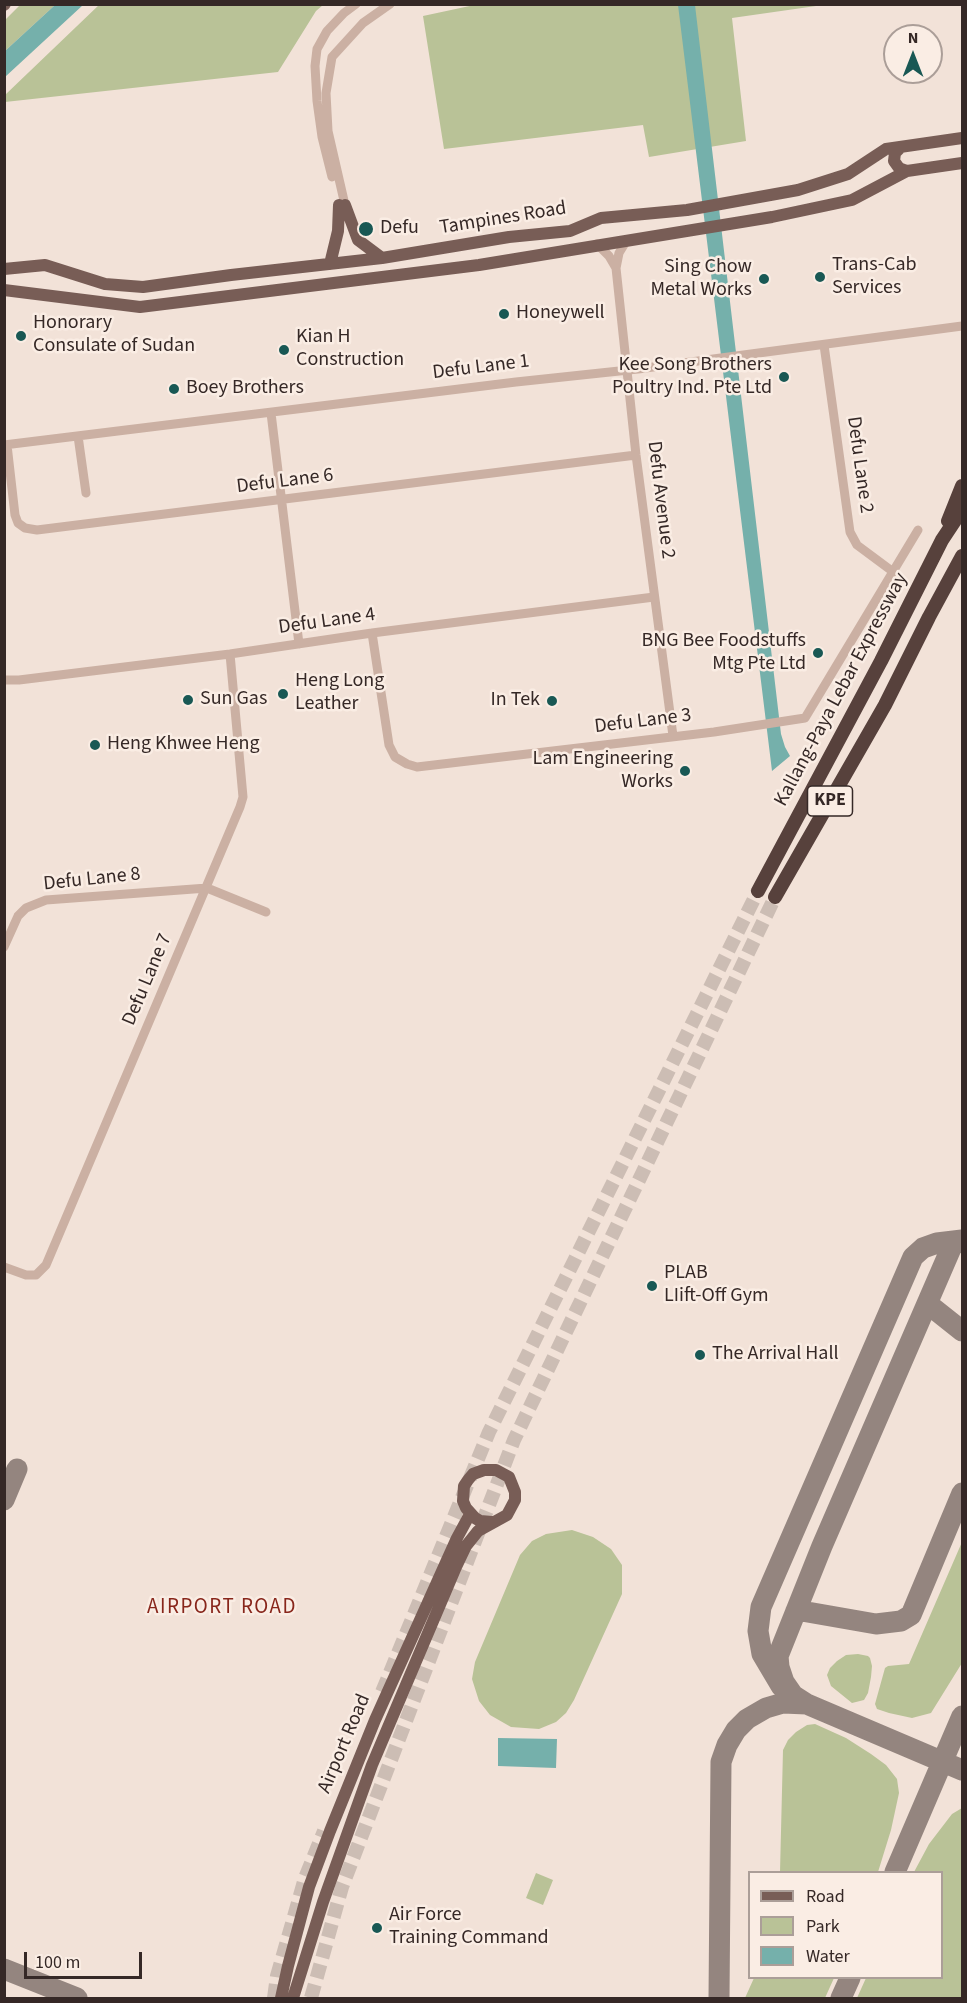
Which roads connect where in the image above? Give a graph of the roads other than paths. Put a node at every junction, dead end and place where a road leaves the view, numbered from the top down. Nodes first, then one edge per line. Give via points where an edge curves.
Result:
1 (356, 4) edge
2 (390, 4) edge
3 (963, 138) edge
4 (901, 147) junction
5 (963, 163) edge
6 (907, 171) junction
7 (342, 205) junction
8 (627, 240) junction
9 (597, 244) junction
10 (382, 258) junction
11 (330, 264) junction
12 (616, 268) junction
13 (4, 269) edge
14 (4, 290) edge
15 (963, 326) edge
16 (824, 345) junction
17 (626, 370) junction
18 (271, 413) junction
19 (78, 436) junction
20 (6, 445) edge
21 (636, 455) junction
22 (963, 486) edge
23 (86, 493) dead end
24 (281, 500) junction
25 (963, 510) edge
26 (918, 530) dead end
27 (942, 540) junction
28 (963, 556) edge
29 (963, 561) edge
30 (892, 571) junction
31 (953, 573) junction
32 (654, 597) junction
33 (372, 633) junction
34 (298, 644) junction
35 (230, 654) junction
36 (4, 680) edge
37 (674, 736) junction
38 (207, 888) junction
39 (758, 891) tunnel mouth
40 (775, 897) tunnel mouth
41 (266, 912) dead end
42 (4, 947) edge
43 (4, 1267) edge
44 (470, 1514) junction
45 (492, 1522) junction
46 (281, 1998) edge
47 (293, 1998) edge

1 - 7 street via 327,32 317,49 315,66 322,137
2 - 7 street via 363,23 332,57 326,93 328,131
3 - 4 main road, Tampines Road
4 - 6 main road via 894,161
4 - 10 main road, Tampines Road via 886,149 848,174 798,190 687,210 601,218 570,231
5 - 6 main road, Tampines Road
6 - 8 main road, Tampines Road via 852,200
7 - 10 main road via 358,240
7 - 11 main road
8 - 9 main road, Tampines Road
8 - 12 street, Defu Avenue 2
9 - 12 street
9 - 14 main road, Tampines Road via 479,265 140,307
10 - 11 main road, Tampines Road
11 - 13 main road, Tampines Road via 143,287 105,284 45,265
12 - 17 street, Defu Avenue 2
15 - 16 street, Defu Lane 1
16 - 17 street, Defu Lane 1
16 - 30 street, Defu Lane 2 via 850,532 856,544
17 - 18 street, Defu Lane 1
17 - 21 street, Defu Avenue 2
18 - 19 street, Defu Lane 1
18 - 24 street
19 - 20 street, Defu Lane 1
19 - 23 street
20 - 24 street, Defu Lane 6 via 15,515 25,528 37,530
21 - 24 street, Defu Lane 6
21 - 32 street, Defu Avenue 2
22 - 27 highway
24 - 34 street
25 - 27 highway, Kallang-Paya Lebar Expressway / KPE
26 - 30 street, Defu Lane 3
27 - 39 highway, Kallang-Paya Lebar Expressway / KPE
28 - 31 highway, Kallang-Paya Lebar Expressway / KPE
29 - 31 highway
30 - 37 street, Defu Lane 3 via 805,718
31 - 40 highway, Kallang-Paya Lebar Expressway / KPE via 885,705
32 - 33 street, Defu Lane 4
32 - 37 street, Defu Avenue 2
33 - 34 street, Defu Lane 4
33 - 37 street, Defu Lane 3 via 389,745 395,757 407,764 417,767
34 - 35 street, Defu Lane 4
35 - 36 street, Defu Lane 4
35 - 38 street, Defu Lane 7 via 243,797
38 - 41 street
38 - 42 street, Defu Lane 8 via 46,900 18,916
38 - 43 street, Defu Lane 7 via 46,1265 36,1275
44 - 45 main road via 480,1521
44 - 45 main road, Airport Road via 463,1501 464,1486 478,1471 496,1470 513,1484 515,1500 507,1515
44 - 46 main road, Airport Road via 343,1798 309,1887
45 - 47 main road, Airport Road via 466,1546 388,1725 342,1848

